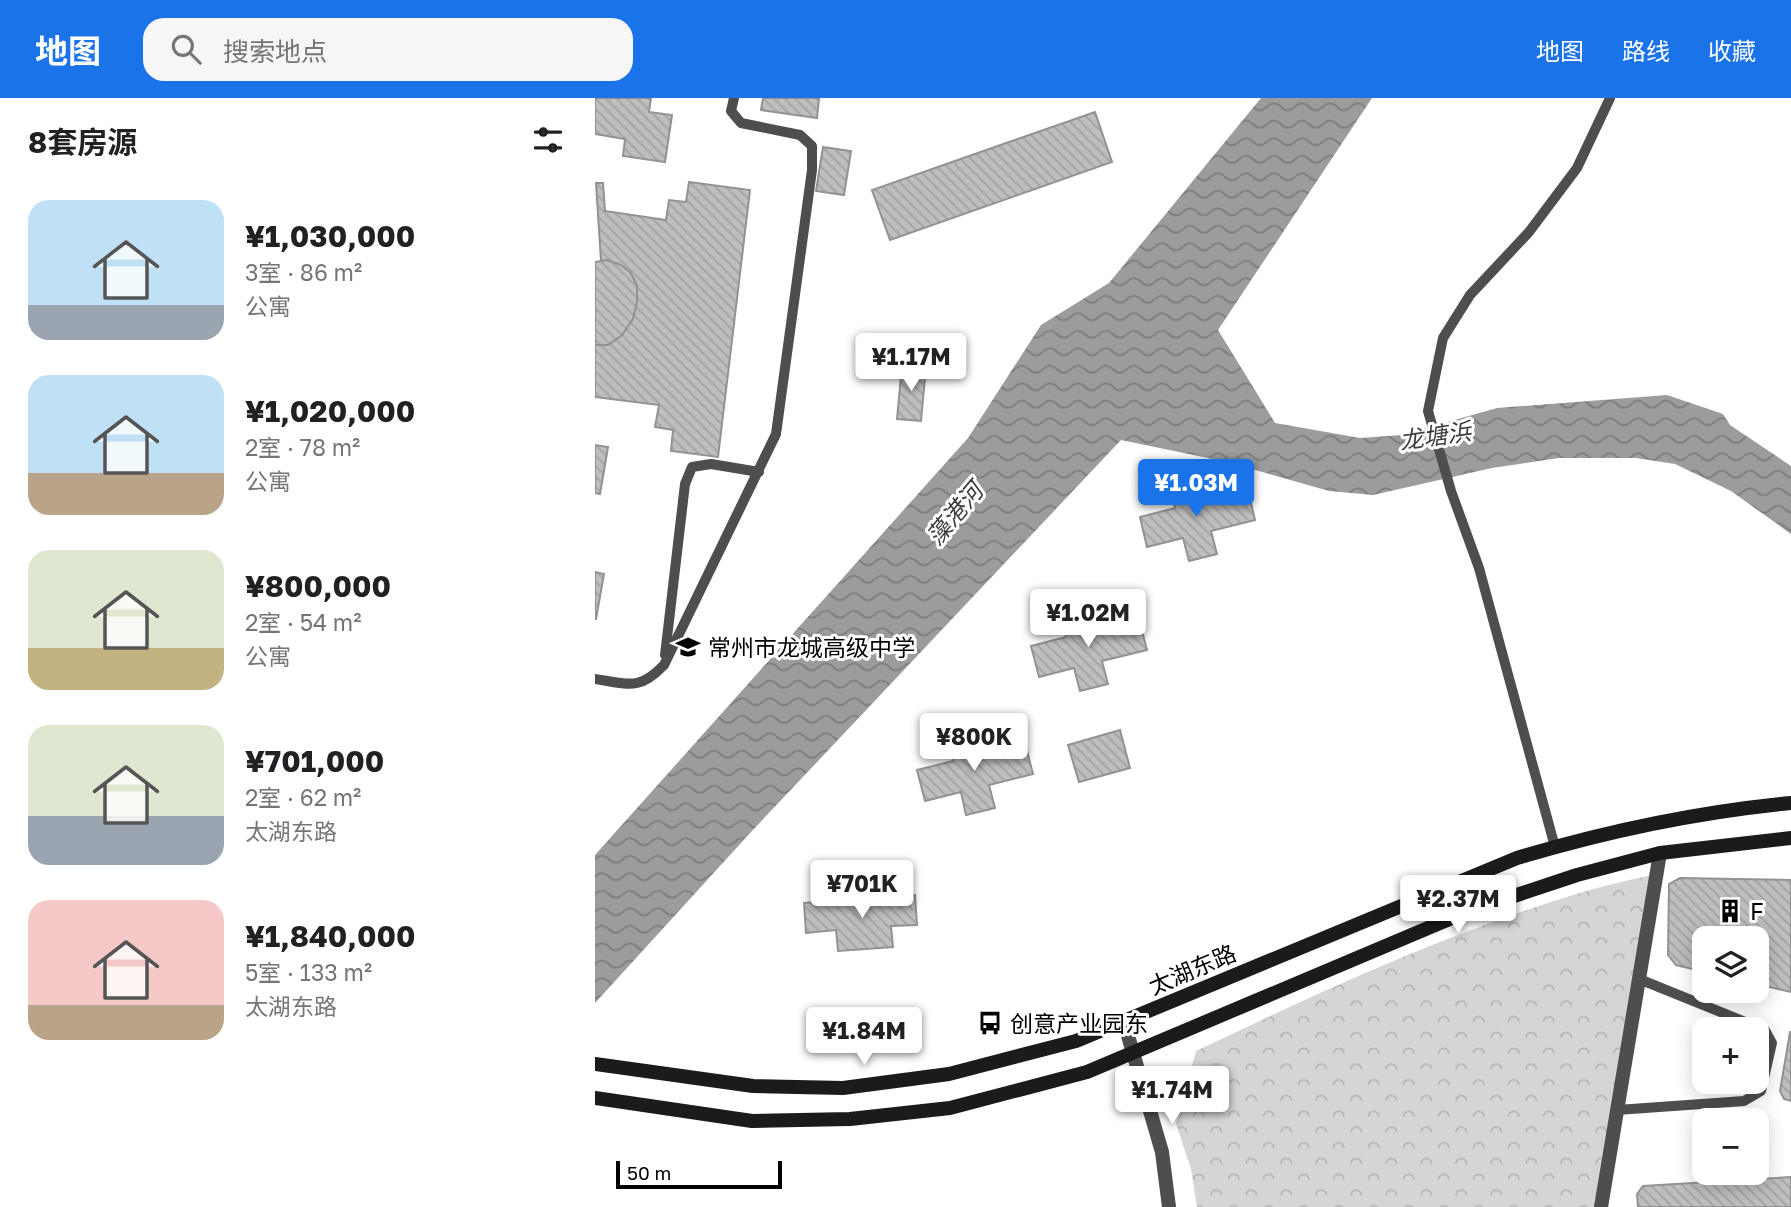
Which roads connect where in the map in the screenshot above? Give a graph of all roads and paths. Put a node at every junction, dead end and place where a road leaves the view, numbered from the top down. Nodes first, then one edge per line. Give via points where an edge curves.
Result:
1 (734, 98) edge
2 (1610, 98) edge
3 (759, 472) junction
4 (664, 665) junction
5 (595, 679) edge
6 (1791, 803) edge
7 (1791, 838) edge
8 (1555, 847) junction
9 (1660, 853) junction
10 (1639, 979) junction
11 (1124, 1022) junction
12 (1133, 1053) junction
13 (598, 1064) edge
14 (595, 1098) edge
15 (1617, 1110) junction
16 (1169, 1207) edge
17 (1601, 1207) edge

1 - 3 lane via 731,111 741,123 800,135 812,146 776,434
2 - 8 lane via 1577,168 1529,232 1470,295 1443,338 1428,411 1479,568
3 - 4 lane
3 - 4 lane via 711,464 692,467 685,484
4 - 5 lane via 649,681 628,684
6 - 8 main road, 太湖东路 via 1656,822
7 - 9 main road
8 - 11 main road, 太湖东路 via 1458,881
9 - 10 street
9 - 12 main road via 1466,912
10 - 15 street
10 - 15 lane via 1765,1030 1772,1043 1761,1091 1744,1101
11 - 12 street
11 - 13 main road, 太湖东路 via 1076,1041 949,1074 843,1088 753,1086
12 - 14 main road via 1087,1072 950,1108 850,1119 752,1121
12 - 16 street via 1162,1152
15 - 17 street

